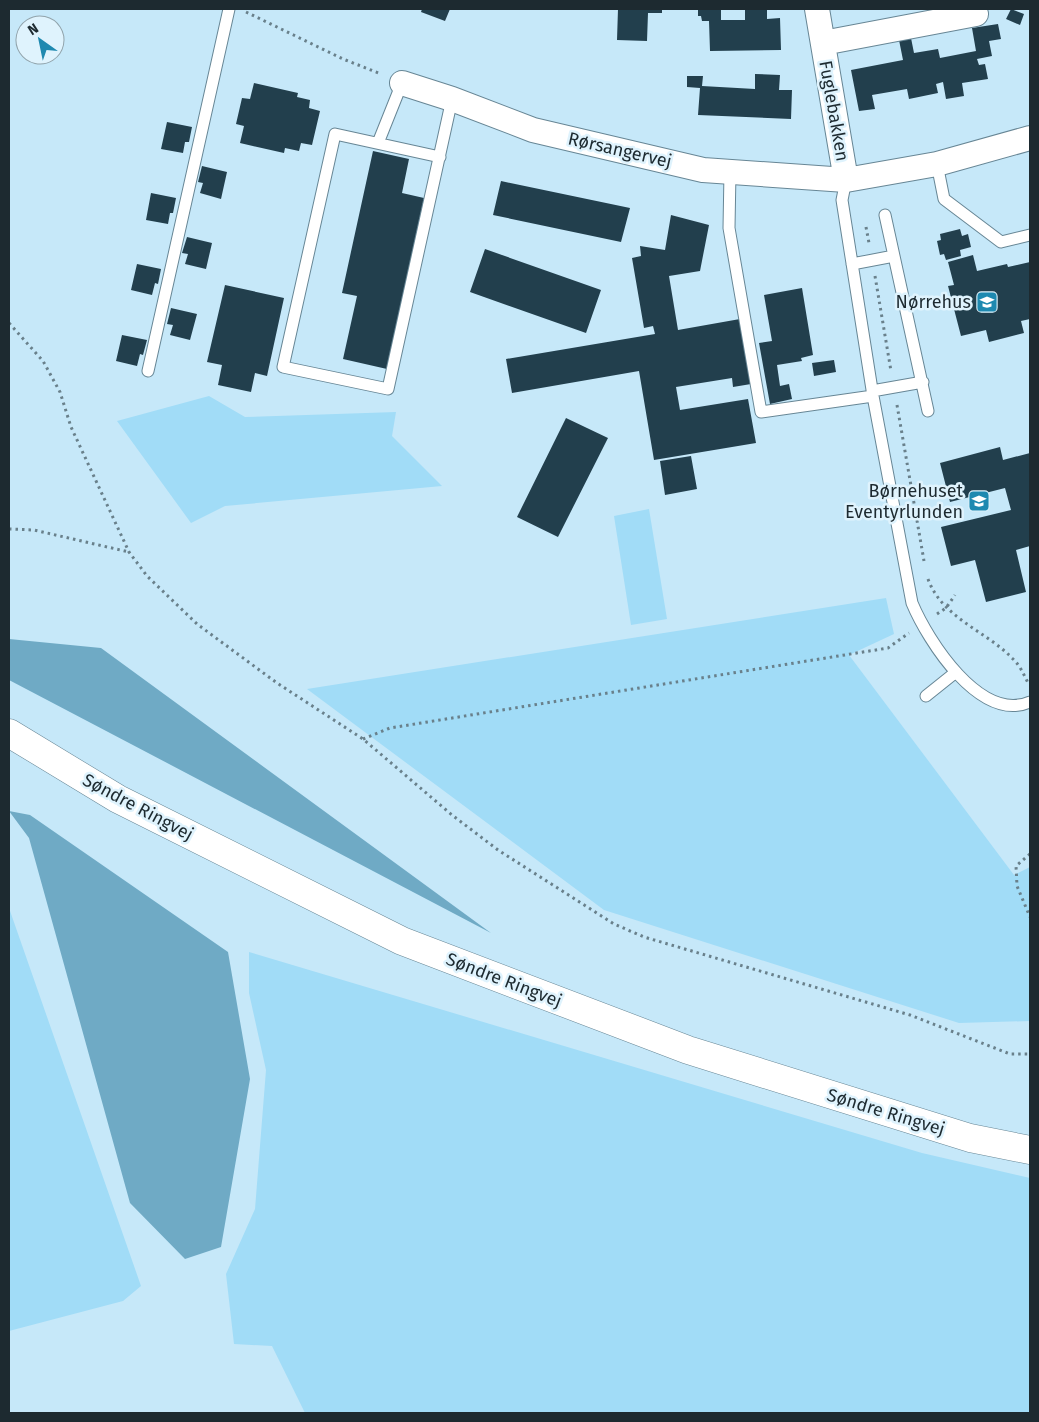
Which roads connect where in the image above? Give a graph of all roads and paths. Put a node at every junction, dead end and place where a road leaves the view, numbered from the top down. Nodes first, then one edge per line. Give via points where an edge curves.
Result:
1 (229, 9) edge
2 (239, 9) edge
3 (817, 9) edge
4 (976, 14) dead end
5 (823, 43) junction
6 (402, 83) junction
7 (452, 100) junction
8 (1030, 138) edge
9 (378, 143) junction
10 (440, 157) junction
11 (937, 164) junction
12 (730, 172) junction
13 (846, 180) junction
14 (885, 215) dead end
15 (866, 223) dead end
16 (1030, 235) edge
17 (894, 256) junction
18 (872, 260) junction
19 (852, 264) junction
20 (9, 323) edge
21 (148, 371) dead end
22 (923, 382) junction
23 (894, 387) junction
24 (873, 393) junction
25 (928, 411) dead end
26 (9, 529) edge
27 (129, 552) junction
28 (924, 562) dead end
29 (926, 571) dead end
30 (955, 595) dead end
31 (946, 608) junction
32 (888, 648) dead end
33 (956, 672) junction
34 (1030, 687) edge
35 (926, 696) dead end
36 (1030, 702) edge
37 (9, 733) edge
38 (363, 739) junction
39 (1030, 854) edge
40 (1030, 918) edge
41 (1030, 1054) edge
42 (1030, 1150) edge

1 - 21 lane
2 - 6 path via 343,59
3 - 5 street, Fuglebakken
4 - 5 street, Fuglebakken
5 - 13 street, Fuglebakken
6 - 7 street, Rørsangervej
6 - 9 lane
7 - 10 lane
7 - 12 street, Rørsangervej via 533,130 703,170
8 - 11 street, Rørsangervej
9 - 10 lane
9 - 10 lane via 335,134 283,367 388,389
11 - 13 street, Rørsangervej
11 - 16 lane via 944,199 1001,242
12 - 13 street, Rørsangervej
12 - 24 lane via 729,228 761,412
13 - 19 lane via 842,200
14 - 17 lane
15 - 18 path
17 - 18 lane
17 - 22 lane
18 - 19 lane
18 - 23 path
19 - 24 lane
20 - 27 path via 43,361 60,392 71,427
22 - 23 lane
22 - 25 lane
23 - 24 lane
23 - 28 path
24 - 33 lane via 912,603 922,625
26 - 27 path via 34,530
27 - 38 path via 147,576 197,624 277,683
29 - 31 path via 928,581
30 - 31 path
31 - 34 path via 1014,659
32 - 38 path via 390,728
33 - 35 lane
33 - 36 lane via 977,692 999,704 1022,706
37 - 42 main road, Søndre Ringvej via 118,799 402,941 688,1050 970,1138
38 - 41 path via 498,850 614,924 644,937 910,1016 1010,1054
39 - 40 path via 1016,866 1018,886

